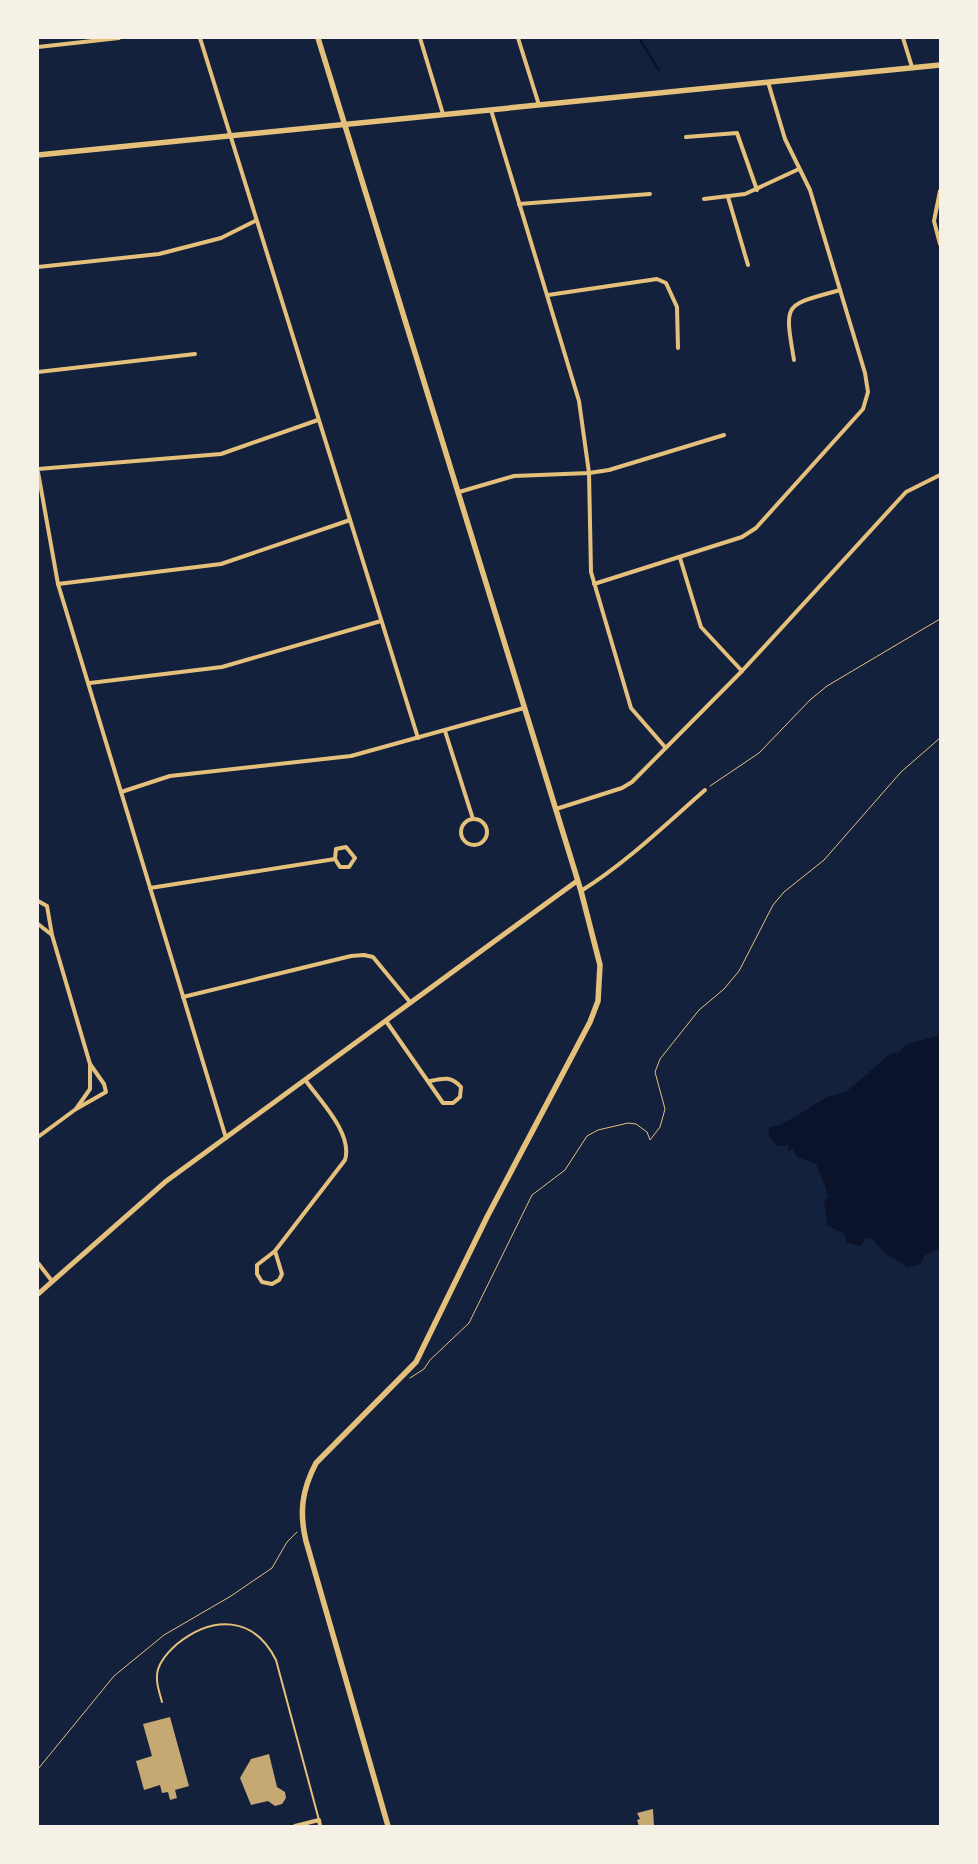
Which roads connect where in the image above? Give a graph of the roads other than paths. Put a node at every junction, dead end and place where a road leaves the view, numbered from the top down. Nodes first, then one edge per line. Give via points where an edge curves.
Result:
1 (119, 38) edge
2 (200, 38) edge
3 (318, 38) edge
4 (420, 38) edge
5 (518, 38) edge
6 (903, 38) edge
7 (38, 47) edge
8 (940, 65) edge
9 (912, 67) junction
10 (768, 82) junction
11 (539, 105) junction
12 (490, 110) junction
13 (443, 114) junction
14 (346, 125) junction
15 (230, 136) junction
16 (686, 137) dead end
17 (38, 155) edge
18 (799, 169) junction
19 (757, 190) junction
20 (940, 192) edge
21 (650, 194) dead end
22 (728, 197) junction
23 (704, 199) dead end
24 (519, 204) junction
25 (255, 221) junction
26 (940, 244) edge
27 (748, 265) dead end
28 (38, 267) edge
29 (840, 290) junction
30 (548, 295) junction
31 (678, 348) dead end
32 (195, 354) dead end
33 (794, 360) dead end
34 (38, 372) edge
35 (318, 420) junction
36 (724, 436) dead end
37 (38, 470) edge
38 (589, 473) junction
39 (940, 475) edge
40 (459, 492) junction
41 (350, 520) junction
42 (680, 558) junction
43 (58, 584) junction
44 (594, 584) junction
45 (381, 621) junction
46 (742, 670) junction
47 (90, 683) junction
48 (524, 708) junction
49 (445, 730) junction
50 (418, 738) junction
51 (665, 747) junction
52 (705, 790) road end
53 (121, 792) junction
54 (556, 809) junction
55 (473, 819) junction
56 (335, 859) junction
57 (578, 881) junction
58 (150, 888) junction
59 (581, 891) junction
60 (38, 901) edge
61 (38, 924) edge
62 (52, 935) junction
63 (183, 997) junction
64 (410, 1002) junction
65 (386, 1021) junction
66 (90, 1064) junction
67 (306, 1081) junction
68 (430, 1081) junction
69 (76, 1109) junction
70 (38, 1137) edge
71 (226, 1138) junction
72 (275, 1252) junction
73 (38, 1262) edge
74 (52, 1281) junction
75 (38, 1294) edge
76 (162, 1702) dead end
77 (318, 1820) junction
78 (295, 1826) edge
79 (320, 1826) edge
80 (388, 1826) edge

1 - 7 street
2 - 15 street
3 - 14 main road
4 - 13 street
5 - 11 street
6 - 9 street
8 - 9 main road
9 - 10 main road
10 - 11 main road
10 - 18 street via 785,139
11 - 12 main road
12 - 13 main road
12 - 24 street
13 - 14 main road
14 - 15 main road
14 - 40 main road
15 - 17 main road
15 - 25 street
16 - 19 street via 737,132
18 - 19 street
18 - 29 street via 810,190
19 - 22 street
20 - 26 street via 934,221
21 - 24 street
22 - 23 street
22 - 27 street
24 - 30 street
25 - 28 street via 221,238 159,254
25 - 35 street
29 - 33 street via 798,302 789,311 788,327
29 - 42 street via 865,373 868,392 863,408 756,528 742,537
30 - 31 street via 657,280 666,283 677,307
30 - 38 street via 579,401
32 - 34 street
35 - 37 street via 221,454
35 - 41 street
36 - 38 street
37 - 43 street
38 - 40 street via 514,476
38 - 44 street
39 - 46 street via 906,492
40 - 48 main road
41 - 43 street via 221,564
41 - 45 street
42 - 44 street
42 - 46 street via 701,627
43 - 47 street
44 - 51 street via 631,708
45 - 47 street via 222,667
45 - 50 street
46 - 51 street
47 - 53 street
48 - 49 street
48 - 54 main road
49 - 50 street
49 - 55 street
50 - 53 street via 351,756 170,776
51 - 54 street via 632,782 622,788
52 - 59 street via 649,840
53 - 58 street
54 - 57 main road
55 - 55 street via 464,824 461,834 466,842 476,846 485,840 488,831 483,822
56 - 56 street via 340,867 349,867 355,858 346,847 336,849
56 - 58 street
57 - 59 main road
57 - 64 street
58 - 63 street
59 - 80 main road via 600,965 598,1001 590,1022 487,1217 416,1362 316,1463 303,1498 302,1525 306,1541
60 - 62 street via 47,906
61 - 62 street
62 - 66 street
63 - 64 street via 364,955 373,957
63 - 71 street
64 - 65 street
65 - 67 street
65 - 68 street
66 - 69 street via 90,1089
66 - 69 street via 106,1092
67 - 71 street
67 - 72 street via 344,1135 348,1150 345,1160
68 - 68 street via 454,1079 461,1087 460,1097 443,1103
69 - 70 street
71 - 74 street via 165,1182
72 - 72 street via 282,1274 272,1284 262,1282 257,1274 257,1265
73 - 74 street
74 - 75 street
76 - 77 lane via 156,1677 158,1666 180,1642 200,1629 220,1624 243,1627 259,1636 276,1660
77 - 78 street
77 - 79 street

